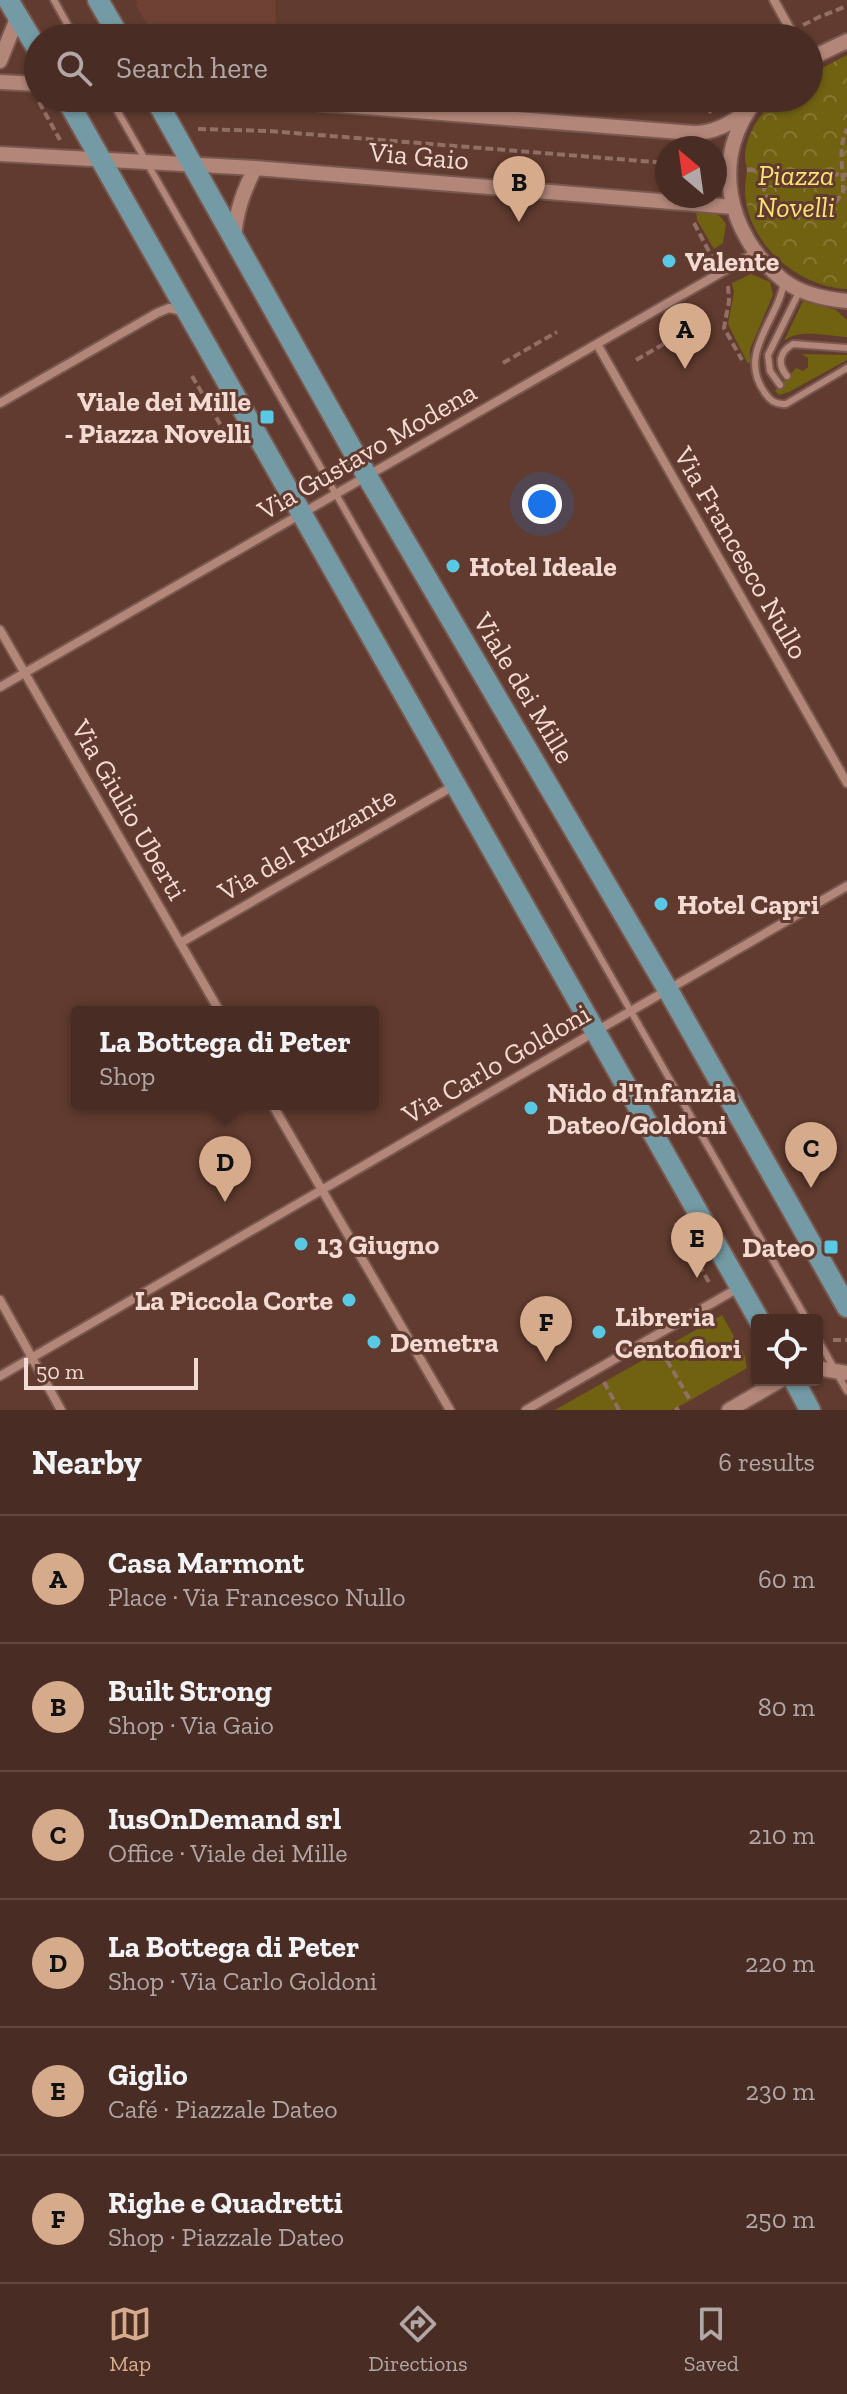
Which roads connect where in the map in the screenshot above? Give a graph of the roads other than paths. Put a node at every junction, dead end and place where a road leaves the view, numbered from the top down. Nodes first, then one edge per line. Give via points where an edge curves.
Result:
1 (54, 0) edge
2 (98, 0) edge
3 (774, 0) edge
4 (13, 8) edge
5 (67, 24) edge
6 (112, 24) edge
7 (787, 24) edge
8 (24, 26) edge
9 (847, 41) edge
10 (823, 52) edge
11 (0, 61) edge
12 (0, 82) edge
13 (24, 88) edge
14 (74, 112) edge
15 (118, 112) edge
16 (163, 112) edge
17 (428, 112) edge
18 (746, 112) edge
19 (746, 112) edge
20 (0, 154) edge
21 (100, 160) junction
22 (147, 163) junction
23 (194, 166) junction
24 (255, 168) junction
25 (733, 207) junction
26 (234, 238) junction
27 (755, 253) junction
28 (784, 281) junction
29 (800, 290) junction
30 (847, 301) edge
31 (189, 316) junction
32 (597, 344) junction
33 (847, 348) edge
34 (847, 368) edge
35 (787, 376) dead end
36 (780, 385) dead end
37 (0, 403) edge
38 (367, 476) junction
39 (336, 493) junction
40 (301, 514) junction
41 (0, 630) edge
42 (25, 672) junction
43 (0, 687) edge
44 (847, 783) edge
45 (456, 784) junction
46 (847, 886) edge
47 (180, 943) junction
48 (668, 990) junction
49 (217, 1006) edge
50 (629, 1012) junction
51 (596, 1031) junction
52 (275, 1110) edge
53 (322, 1190) junction
54 (741, 1287) junction
55 (0, 1300) edge
56 (847, 1307) edge
57 (756, 1314) edge
58 (804, 1314) edge
59 (823, 1346) edge
60 (32, 1358) junction
61 (841, 1372) edge
62 (0, 1376) edge
63 (771, 1386) edge
64 (797, 1386) edge
65 (847, 1391) edge
66 (61, 1410) edge
67 (450, 1410) edge
68 (526, 1410) edge
69 (729, 1410) edge
70 (810, 1410) edge

1 - 5 lane
2 - 6 main road
3 - 7 street
4 - 8 main road
4 - 11 street
9 - 10 street
12 - 13 street
14 - 21 main road
15 - 22 lane
16 - 23 main road, Viale dei Mille
17 - 18 street, Via Gaio via 703,133
19 - 25 street via 730,155
20 - 21 street, Via Gaio
21 - 22 street, Via Gaio
21 - 31 main road
22 - 23 street, Via Gaio
22 - 39 lane
23 - 24 street, Via Gaio
23 - 26 main road, Viale dei Mille
24 - 25 street, Via Gaio
24 - 26 street via 241,197
25 - 27 street
26 - 38 main road, Viale dei Mille
27 - 28 street
27 - 32 street, Via Gustavo Modena
28 - 29 street
28 - 34 lane via 757,347 754,371 768,397 780,405
29 - 30 street
29 - 36 lane via 768,355 770,371
31 - 37 street via 174,308 163,310
31 - 40 main road
32 - 38 street, Via Gustavo Modena
32 - 44 street, Via Francesco Nullo
33 - 35 lane via 793,344 781,353
38 - 39 street, Via Gustavo Modena
38 - 48 main road, Viale dei Mille
39 - 40 street, Via Gustavo Modena
39 - 50 lane
40 - 42 street, Via Gustavo Modena
40 - 45 main road
41 - 42 street, Via Giulio Uberti
42 - 43 street, Via Gustavo Modena
42 - 47 street, Via Giulio Uberti
45 - 47 street, Via del Ruzzante
45 - 51 main road
46 - 48 street, Via Carlo Goldoni
47 - 49 street, Via Giulio Uberti
48 - 50 street, Via Carlo Goldoni
48 - 56 main road, Viale dei Mille
50 - 51 street, Via Carlo Goldoni
50 - 58 lane
51 - 53 street, Via Carlo Goldoni
51 - 54 main road
52 - 53 street
53 - 60 street, Via Carlo Goldoni
53 - 67 street
54 - 57 main road
54 - 68 street
55 - 60 street
59 - 61 lane
60 - 62 street, Via Carlo Goldoni
60 - 66 street
61 - 65 lane
63 - 69 street
64 - 70 main road

